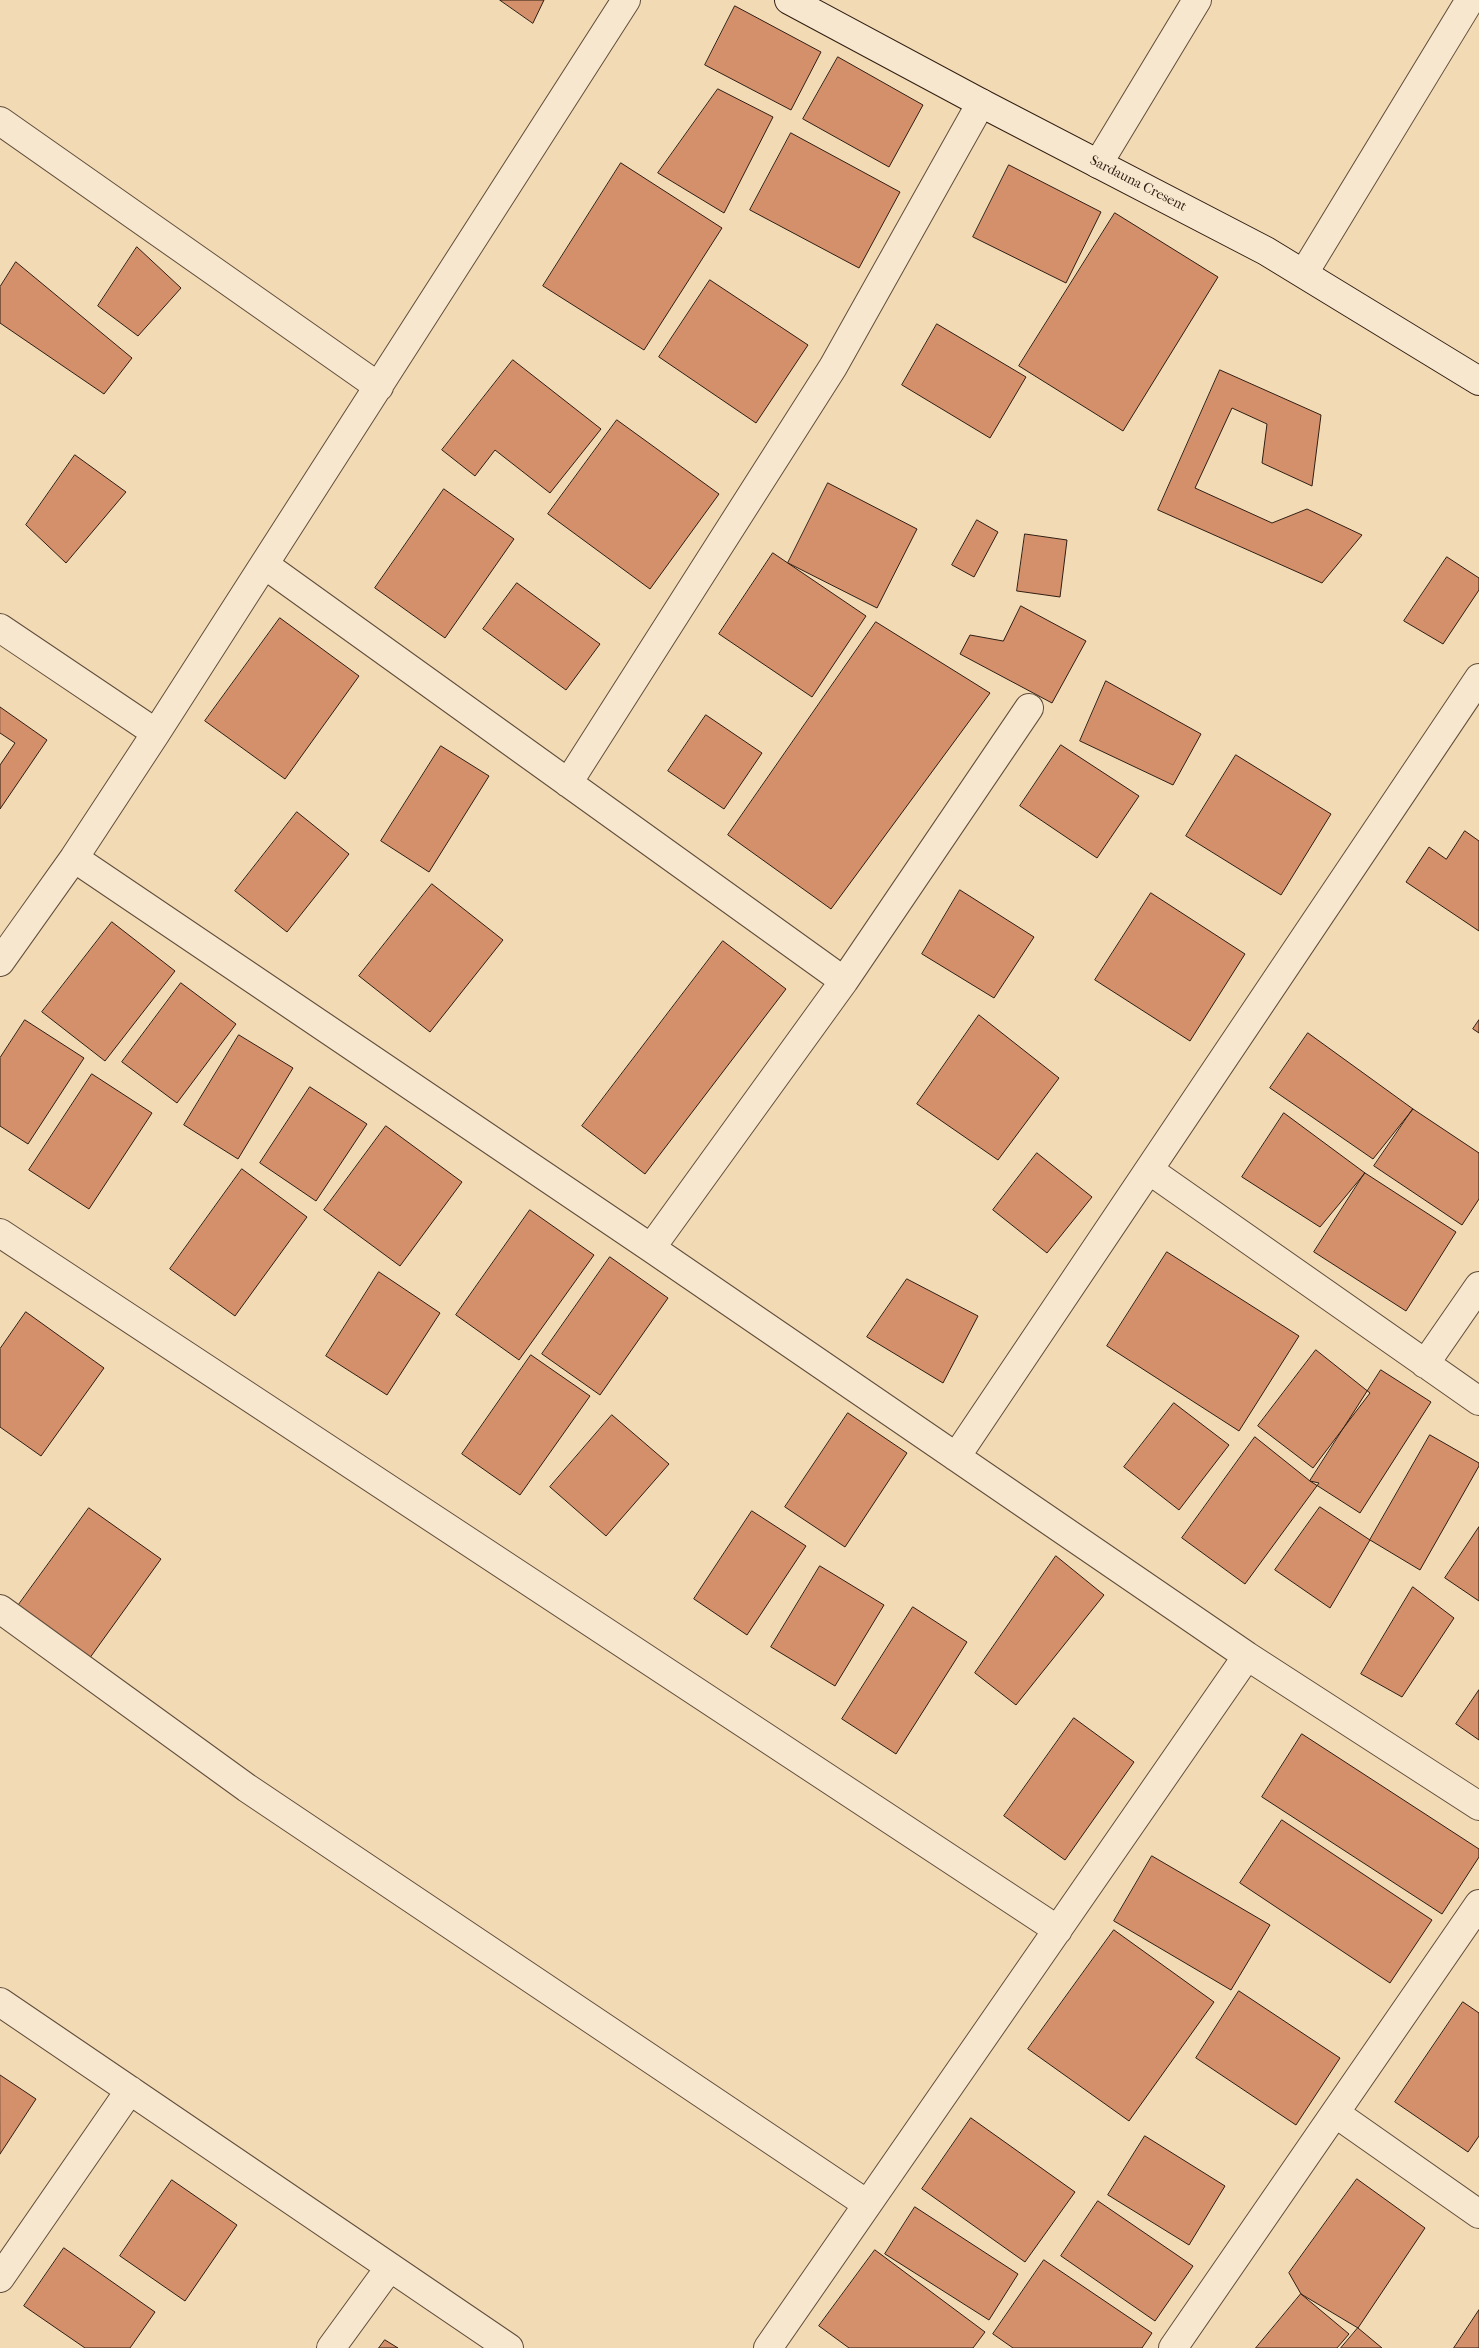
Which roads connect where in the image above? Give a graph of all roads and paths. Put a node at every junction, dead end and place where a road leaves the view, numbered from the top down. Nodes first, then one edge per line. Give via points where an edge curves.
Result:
1 (626, 0) edge
2 (789, 0) edge
3 (1197, 0) edge
4 (1471, 12) edge
5 (981, 103) junction
6 (0, 121) edge
7 (1098, 164) junction
8 (1304, 273) junction
9 (1479, 381) edge
10 (379, 387) junction
11 (265, 565) junction
12 (0, 628) edge
13 (1479, 678) edge
14 (1029, 708) dead end
15 (156, 733) junction
16 (568, 783) junction
17 (74, 858) junction
18 (0, 962) edge
19 (844, 981) junction
20 (1149, 1170) junction
21 (0, 1233) edge
22 (651, 1248) junction
23 (1479, 1286) edge
24 (1425, 1364) junction
25 (1479, 1401) edge
26 (956, 1457) junction
27 (0, 1609) edge
28 (1247, 1656) junction
29 (1479, 1806) edge
30 (1479, 1904) edge
31 (1058, 1930) junction
32 (0, 2002) edge
33 (130, 2090) junction
34 (1335, 2113) junction
35 (867, 2204) junction
36 (1479, 2214) edge
37 (390, 2267) junction
38 (0, 2278) edge
39 (780, 2344) edge
40 (331, 2348) edge
41 (509, 2348) edge
42 (1174, 2348) edge

1 - 10 street
2 - 5 street, Sardauna Cresent
3 - 7 street
4 - 8 street
5 - 7 street, Sardauna Cresent
5 - 16 street via 833,366
6 - 10 street
7 - 8 street, Sardauna Cresent
8 - 9 street, Sardauna Cresent
10 - 11 street
11 - 15 street
11 - 16 street
12 - 15 street
13 - 20 street
14 - 19 street
15 - 17 street
16 - 19 street
17 - 18 street
17 - 22 street
19 - 22 street
20 - 24 street
20 - 26 street
21 - 31 street
22 - 26 street
23 - 24 street
24 - 25 street
26 - 28 street
27 - 35 street via 247,1788
28 - 29 street
28 - 31 street
30 - 34 street
31 - 35 street
32 - 33 street
33 - 37 street
33 - 38 street
34 - 36 street
34 - 42 street
35 - 39 street
37 - 40 street
37 - 41 street

